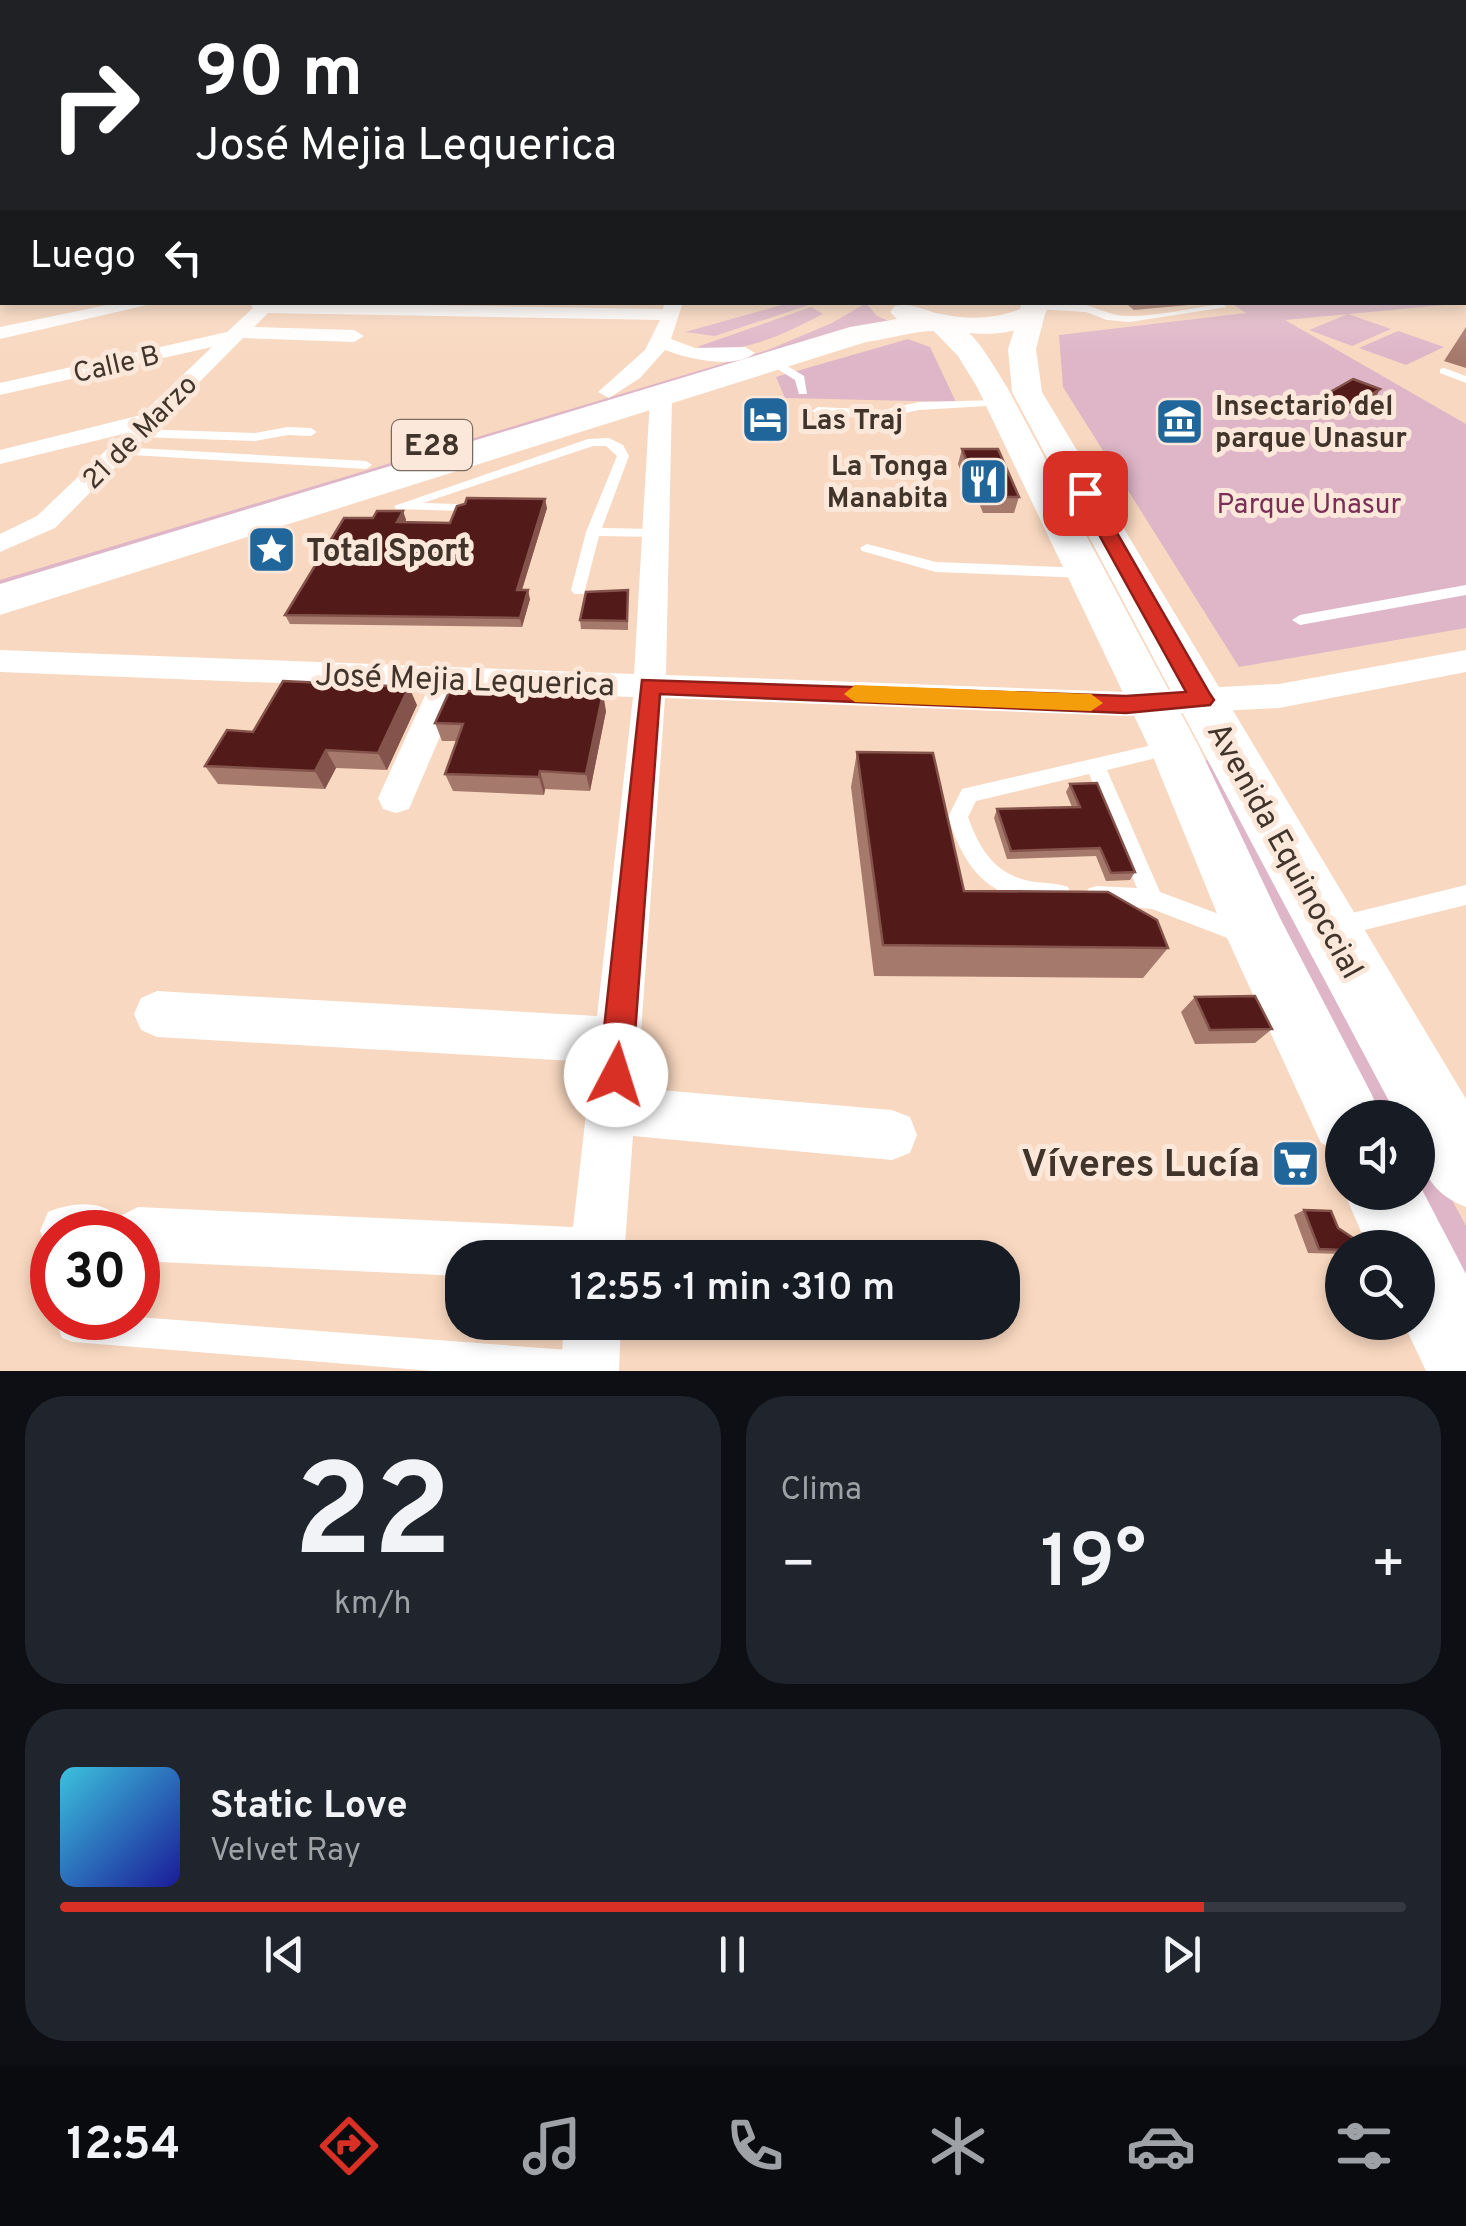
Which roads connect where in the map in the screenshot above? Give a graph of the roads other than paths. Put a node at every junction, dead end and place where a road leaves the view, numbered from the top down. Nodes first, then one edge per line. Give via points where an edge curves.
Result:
1 (136, 305) edge
2 (264, 305) edge
3 (347, 305) edge
4 (852, 305) edge
5 (896, 305) edge
6 (1045, 306) edge
7 (1098, 306) edge
8 (1222, 307) dead end
9 (673, 309) edge
10 (938, 323) junction
11 (0, 333) edge
12 (234, 334) junction
13 (354, 336) dead end
14 (663, 342) junction
15 (760, 358) junction
16 (1444, 372) dead end
17 (1466, 380) edge
18 (0, 388) edge
19 (609, 392) junction
20 (803, 392) dead end
21 (661, 399) junction
22 (1000, 403) junction
23 (818, 411) dead end
24 (147, 426) junction
25 (396, 428) dead end
26 (310, 432) dead end
27 (430, 446) junction
28 (120, 451) junction
29 (0, 458) edge
30 (366, 465) junction
31 (459, 508) edge
32 (593, 532) junction
33 (655, 532) junction
34 (0, 544) edge
35 (867, 548) dead end
36 (1087, 573) junction
37 (0, 574) edge
38 (578, 590) dead end
39 (1466, 590) edge
40 (0, 600) edge
41 (1300, 620) dead end
42 (1466, 661) edge
43 (0, 662) edge
44 (449, 678) junction
45 (650, 686) junction
46 (1202, 700) junction
47 (1150, 703) junction
48 (1174, 747) junction
49 (1096, 767) junction
50 (396, 798) dead end
51 (1466, 895) edge
52 (1152, 899) junction
53 (1330, 929) junction
54 (1258, 938) junction
55 (157, 1014) dead end
56 (619, 1040) junction
57 (1337, 1100) edge
58 (612, 1110) junction
59 (1453, 1119) edge
60 (892, 1135) dead end
61 (1466, 1170) edge
62 (160, 1235) edge
63 (599, 1240) edge
64 (445, 1249) edge
65 (1435, 1299) edge
66 (160, 1332) edge
67 (592, 1354) edge
68 (1466, 1363) edge

1 - 11 street
2 - 12 street, 21 de Marzo
3 - 9 street
4 - 15 main road, E28
5 - 10 main road, E28
6 - 7 lane
6 - 7 lane
6 - 10 main road, E28 via 997,326
6 - 46 main road, Avenida Equinoccial via 1022,349 1028,392
7 - 8 lane via 1107,316 1130,319
9 - 14 street
10 - 15 main road, E28
10 - 22 main road, Avenida Equinoccial via 969,350
12 - 13 street
12 - 18 street, Calle B
12 - 24 street, 21 de Marzo
14 - 15 street via 693,354
14 - 19 street via 645,366
15 - 19 main road, E28
15 - 20 lane via 800,378
15 - 21 main road, E28
16 - 17 lane
19 - 27 main road, E28
21 - 33 street
21 - 40 main road, E28
22 - 23 lane via 883,414
22 - 36 main road, Avenida Equinoccial
24 - 26 lane via 255,437
24 - 28 street, 21 de Marzo
24 - 29 street
25 - 27 lane
27 - 30 main road, E28
28 - 30 lane
28 - 34 street, 21 de Marzo via 46,522
30 - 37 main road, E28
31 - 32 lane via 400,506 609,442 623,456
32 - 33 lane
32 - 38 lane
33 - 45 street
35 - 36 lane via 936,568
36 - 47 main road, Avenida Equinoccial
39 - 41 lane
42 - 46 street, José Mejia Lequerica via 1279,696
43 - 44 street, José Mejia Lequerica
44 - 45 street, José Mejia Lequerica
44 - 50 street
45 - 47 street, José Mejia Lequerica
45 - 56 street
46 - 47 street, José Mejia Lequerica
46 - 53 main road, Avenida Equinoccial
47 - 48 main road, Avenida Equinoccial
48 - 49 lane
48 - 54 main road, Avenida Equinoccial
49 - 52 lane
49 - 52 lane via 969,795 958,817 968,851 994,882 1044,893
51 - 53 lane
52 - 54 lane
53 - 59 main road, Avenida Equinoccial
54 - 57 main road, Avenida Equinoccial
55 - 56 street
56 - 58 street
58 - 60 street
58 - 63 street
59 - 61 main road, Avenida Equinoccial
62 - 64 street
65 - 68 main road
66 - 67 lane

